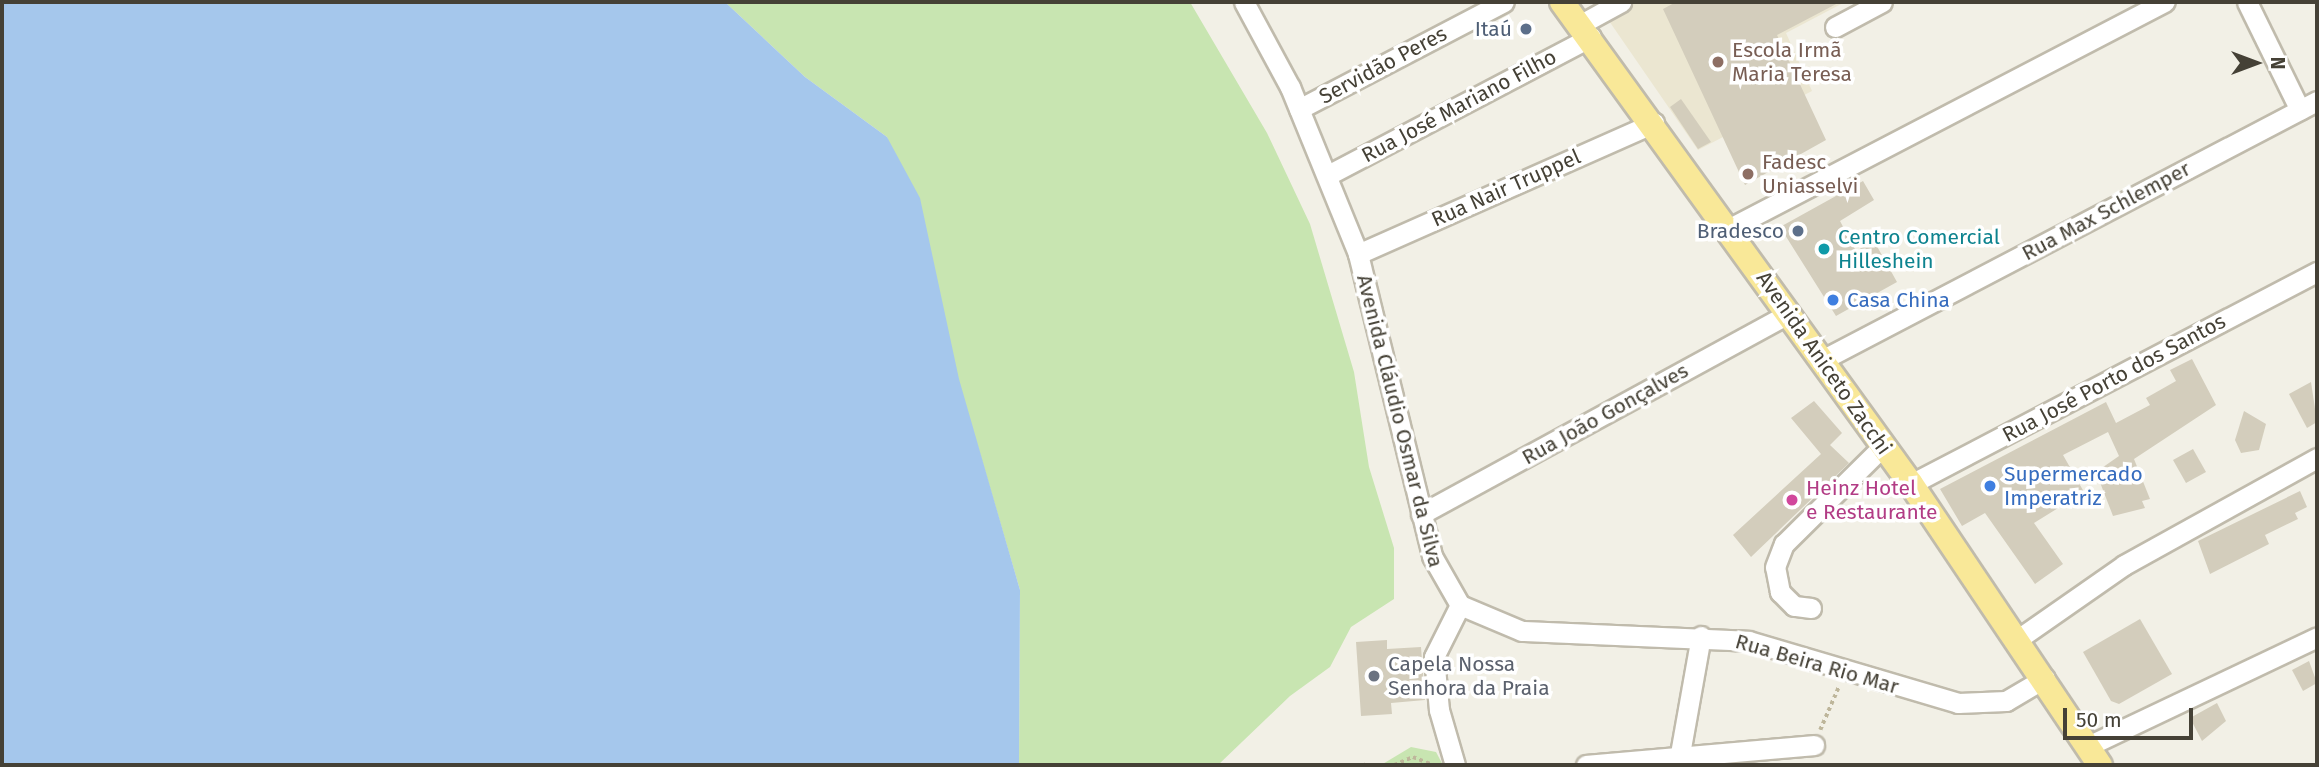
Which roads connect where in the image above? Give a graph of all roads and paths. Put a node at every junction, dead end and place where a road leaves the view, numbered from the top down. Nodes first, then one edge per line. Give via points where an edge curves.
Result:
1 (1244, 2) edge
2 (1504, 2) edge
3 (1562, 2) edge
4 (1621, 2) edge
5 (1882, 2) edge
6 (2165, 2) edge
7 (2247, 2) edge
8 (1855, 8) edge
9 (1835, 27) dead end
10 (1586, 30) junction
11 (2308, 105) edge
12 (1299, 109) junction
13 (1654, 123) junction
14 (1328, 175) junction
15 (1730, 228) junction
16 (1358, 254) junction
17 (2317, 272) edge
18 (1788, 314) junction
19 (1820, 360) junction
20 (1882, 447) junction
21 (2317, 458) edge
22 (1911, 484) junction
23 (1421, 514) junction
24 (1460, 605) junction
25 (1811, 608) dead end
26 (1700, 636) junction
27 (2317, 637) edge
28 (2018, 639) junction
29 (1845, 670) junction
30 (2045, 678) junction
31 (1814, 745) joint
32 (2095, 755) edge
33 (1678, 762) edge
34 (1394, 765) edge
35 (1433, 765) edge
36 (1455, 765) edge
37 (1586, 765) edge

1 - 12 street, Avenida Cláudio Osmar da Silva
2 - 12 street, Servidão Peres
3 - 10 main road, Avenida Aniceto Zacchi
4 - 10 street, Rua José Mariano Filho
5 - 8 street
6 - 15 street
7 - 11 street
8 - 9 street
10 - 13 main road, Avenida Aniceto Zacchi
10 - 14 street, Rua José Mariano Filho
11 - 19 street, Rua Max Schlemper
12 - 14 street, Avenida Cláudio Osmar da Silva
13 - 15 main road, Avenida Aniceto Zacchi
13 - 16 street, Rua Nair Truppel
14 - 16 street, Avenida Cláudio Osmar da Silva
15 - 18 main road, Avenida Aniceto Zacchi
16 - 23 street, Avenida Cláudio Osmar da Silva
17 - 22 street, Rua José Porto dos Santos
18 - 19 main road, Avenida Aniceto Zacchi
18 - 23 street, Rua João Gonçalves
19 - 20 main road, Avenida Aniceto Zacchi
20 - 22 main road, Avenida Aniceto Zacchi
20 - 25 street via 1784,544 1775,567 1780,592 1794,606
21 - 28 street via 2124,565
22 - 28 main road, Avenida Aniceto Zacchi
23 - 24 street, Avenida Cláudio Osmar da Silva via 1436,570
24 - 26 street, Rua Beira Rio Mar via 1522,631
24 - 36 street via 1434,657 1439,710
26 - 29 street, Rua Beira Rio Mar via 1749,641
26 - 33 street
27 - 32 street
28 - 30 main road, Avenida Aniceto Zacchi
29 - 30 street, Rua Beira Rio Mar via 1979,705 2006,701
29 - 31 path
30 - 32 main road, Avenida Aniceto Zacchi
31 - 33 street
33 - 37 street
34 - 35 path via 1413,757

